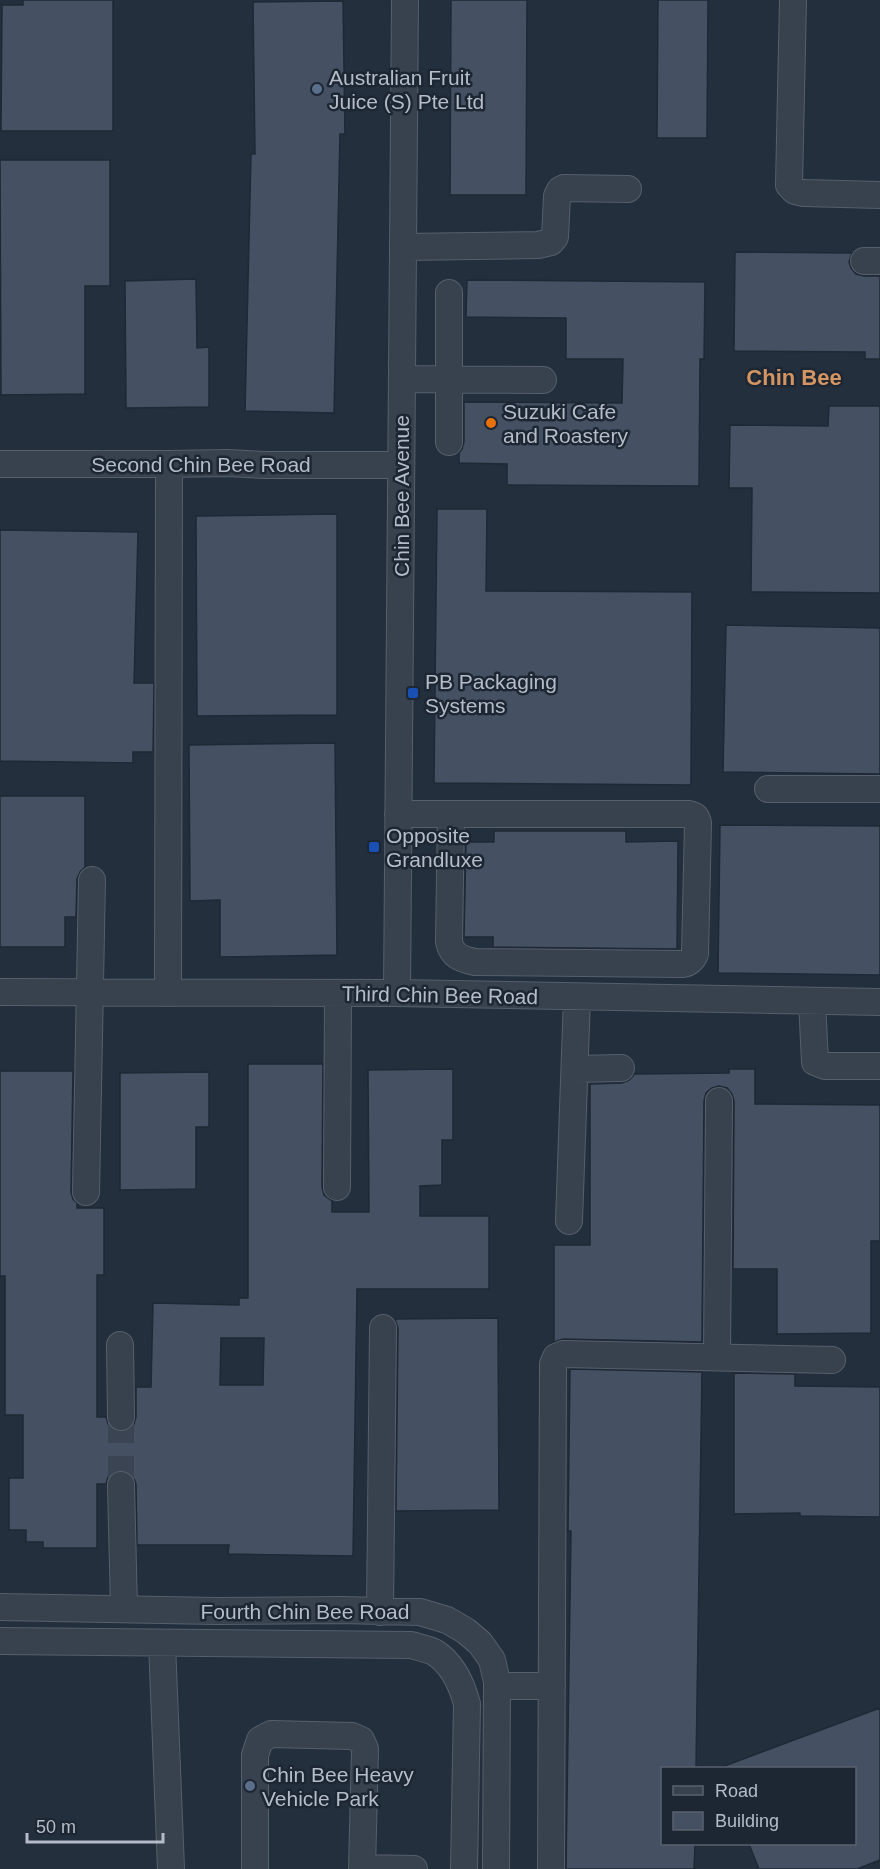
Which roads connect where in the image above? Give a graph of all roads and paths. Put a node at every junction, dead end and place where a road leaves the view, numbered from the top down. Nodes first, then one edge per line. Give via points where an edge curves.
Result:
1 (405, 0) edge
2 (793, 0) edge
3 (628, 189) dead end
4 (880, 195) edge
5 (403, 247) junction
6 (449, 293) dead end
7 (402, 379) junction
8 (449, 379) junction
9 (543, 380) dead end
10 (449, 442) dead end
11 (0, 464) edge
12 (169, 464) junction
13 (401, 465) junction
14 (768, 789) dead end
15 (880, 789) edge
16 (398, 814) junction
17 (452, 814) junction
18 (93, 880) dead end
19 (0, 992) edge
20 (90, 992) junction
21 (168, 993) junction
22 (397, 993) junction
23 (338, 994) junction
24 (577, 997) junction
25 (812, 1001) junction
26 (880, 1002) edge
27 (880, 1066) edge
28 (621, 1068) dead end
29 (575, 1069) junction
30 (719, 1101) dead end
31 (337, 1187) dead end
32 (86, 1192) dead end
33 (569, 1221) dead end
34 (383, 1328) dead end
35 (120, 1345) dead end
36 (717, 1358) junction
37 (831, 1360) dead end
38 (121, 1417) tunnel mouth
39 (121, 1485) tunnel mouth
40 (0, 1607) edge
41 (124, 1609) junction
42 (380, 1612) junction
43 (0, 1641) edge
44 (162, 1643) junction
45 (497, 1686) junction
46 (552, 1686) junction
47 (362, 1868) edge
48 (171, 1869) edge
49 (255, 1869) edge
50 (414, 1869) edge
51 (464, 1869) edge
52 (496, 1869) edge
53 (552, 1869) edge

1 - 5 street, Chin Bee Avenue
2 - 4 street via 789,185 804,193
3 - 5 street via 560,190 555,237 550,242
5 - 7 street, Chin Bee Avenue
6 - 8 street
7 - 8 street
7 - 13 street, Chin Bee Avenue
8 - 9 street
8 - 10 street
11 - 12 street, Second Chin Bee Road
12 - 13 street, Second Chin Bee Road
12 - 21 street
13 - 16 street, Chin Bee Avenue
14 - 15 street
16 - 17 street
16 - 22 street, Chin Bee Avenue
17 - 17 street via 449,942 456,956 475,962 683,964 693,959 698,823 693,814
18 - 20 street
19 - 20 street, Third Chin Bee Road
20 - 21 street, Third Chin Bee Road
20 - 32 street
21 - 23 street, Third Chin Bee Road
22 - 23 street, Third Chin Bee Road
22 - 24 street, Third Chin Bee Road
23 - 31 street
24 - 25 street, Third Chin Bee Road
24 - 29 street
25 - 26 street, Third Chin Bee Road
25 - 27 street via 815,1062 825,1066
28 - 29 street
29 - 33 street
30 - 36 street
34 - 42 street
35 - 38 street
36 - 37 street
36 - 46 street via 563,1354 555,1357
39 - 41 street
40 - 41 street, Fourth Chin Bee Road
41 - 42 street, Fourth Chin Bee Road
42 - 45 street, Fourth Chin Bee Road via 420,1612 466,1631 492,1660
43 - 44 street, Fourth Chin Bee Road
44 - 48 street
44 - 51 street, Fourth Chin Bee Road via 411,1645 435,1653 451,1667 467,1704
45 - 46 street
45 - 52 street, Fourth Chin Bee Road
46 - 53 street
47 - 49 street via 365,1749 361,1740 352,1736 271,1734 260,1740 255,1755
47 - 50 street

